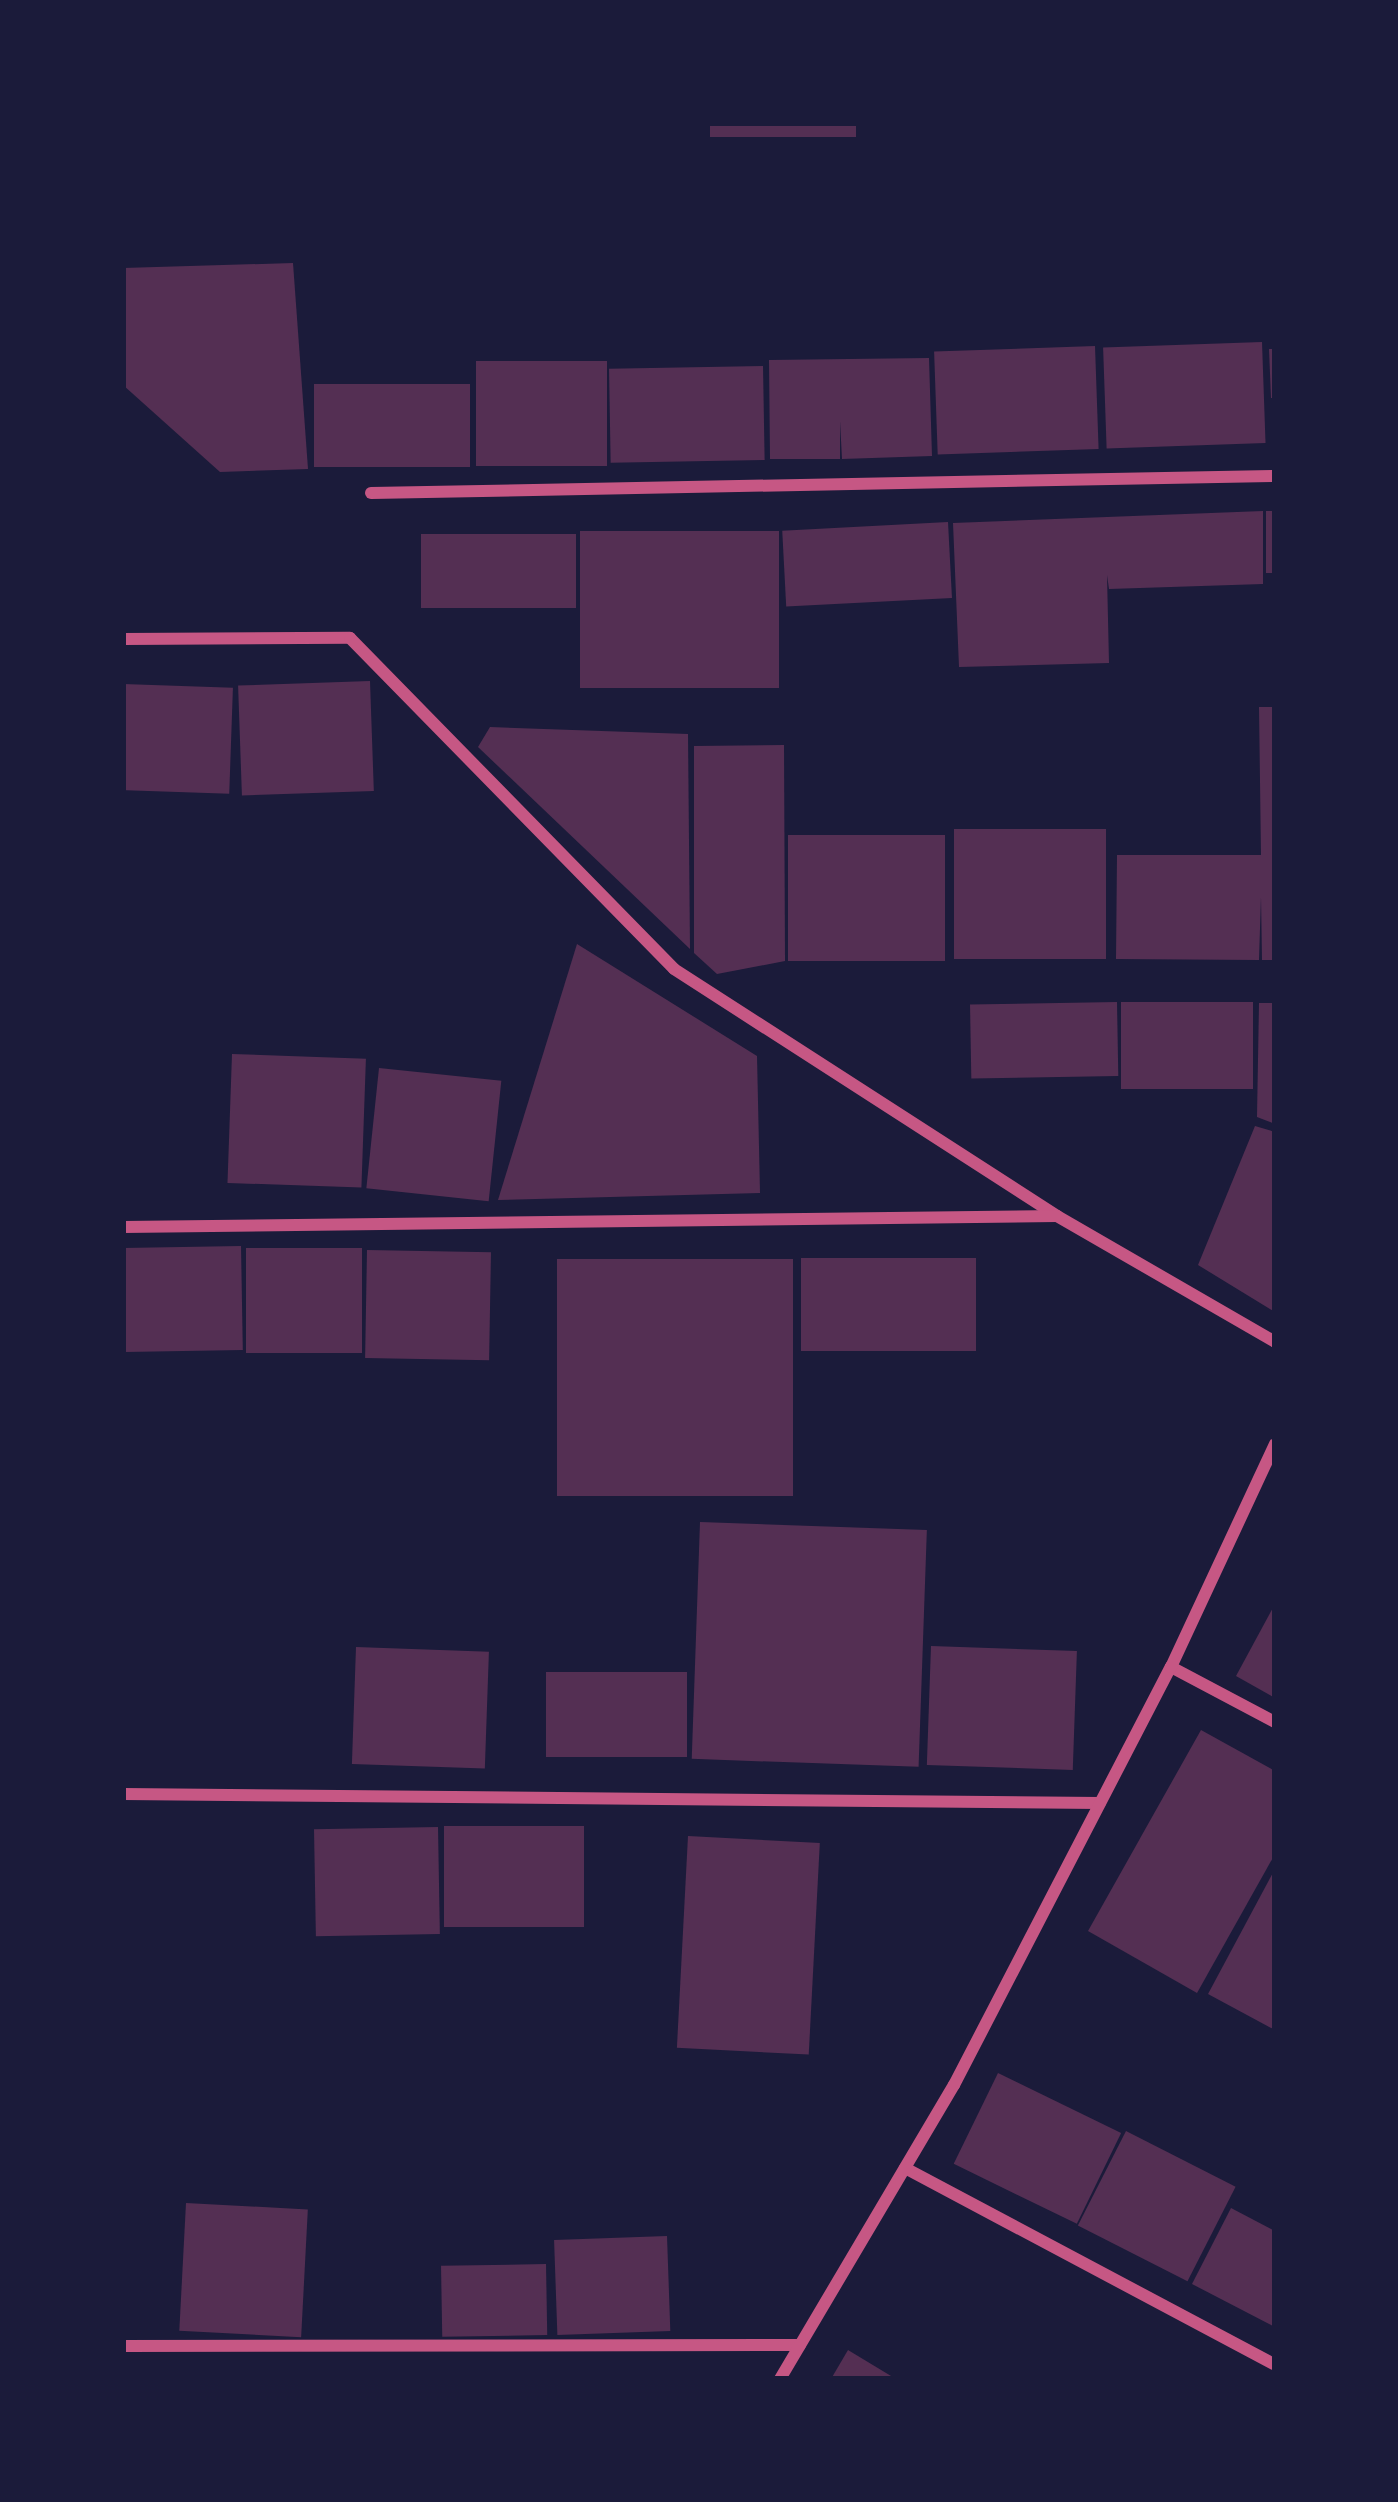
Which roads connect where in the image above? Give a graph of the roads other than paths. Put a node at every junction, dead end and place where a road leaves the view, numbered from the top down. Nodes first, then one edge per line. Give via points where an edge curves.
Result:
1 (1275, 476) edge
2 (371, 494) dead end
3 (123, 639) edge
4 (1058, 1216) junction
5 (123, 1227) edge
6 (1275, 1342) edge
7 (1275, 1444) edge
8 (1171, 1666) junction
9 (1275, 1721) edge
10 (123, 1794) edge
11 (1100, 1803) junction
12 (905, 2168) junction
13 (800, 2345) junction
14 (123, 2346) edge
15 (1275, 2365) edge
16 (780, 2379) edge

1 - 2 street
3 - 4 street via 350,638 674,969
4 - 5 street
4 - 6 street
7 - 8 street
8 - 9 street
8 - 11 street
10 - 11 street
11 - 12 street
12 - 13 street
12 - 15 street
13 - 14 street
13 - 16 street

